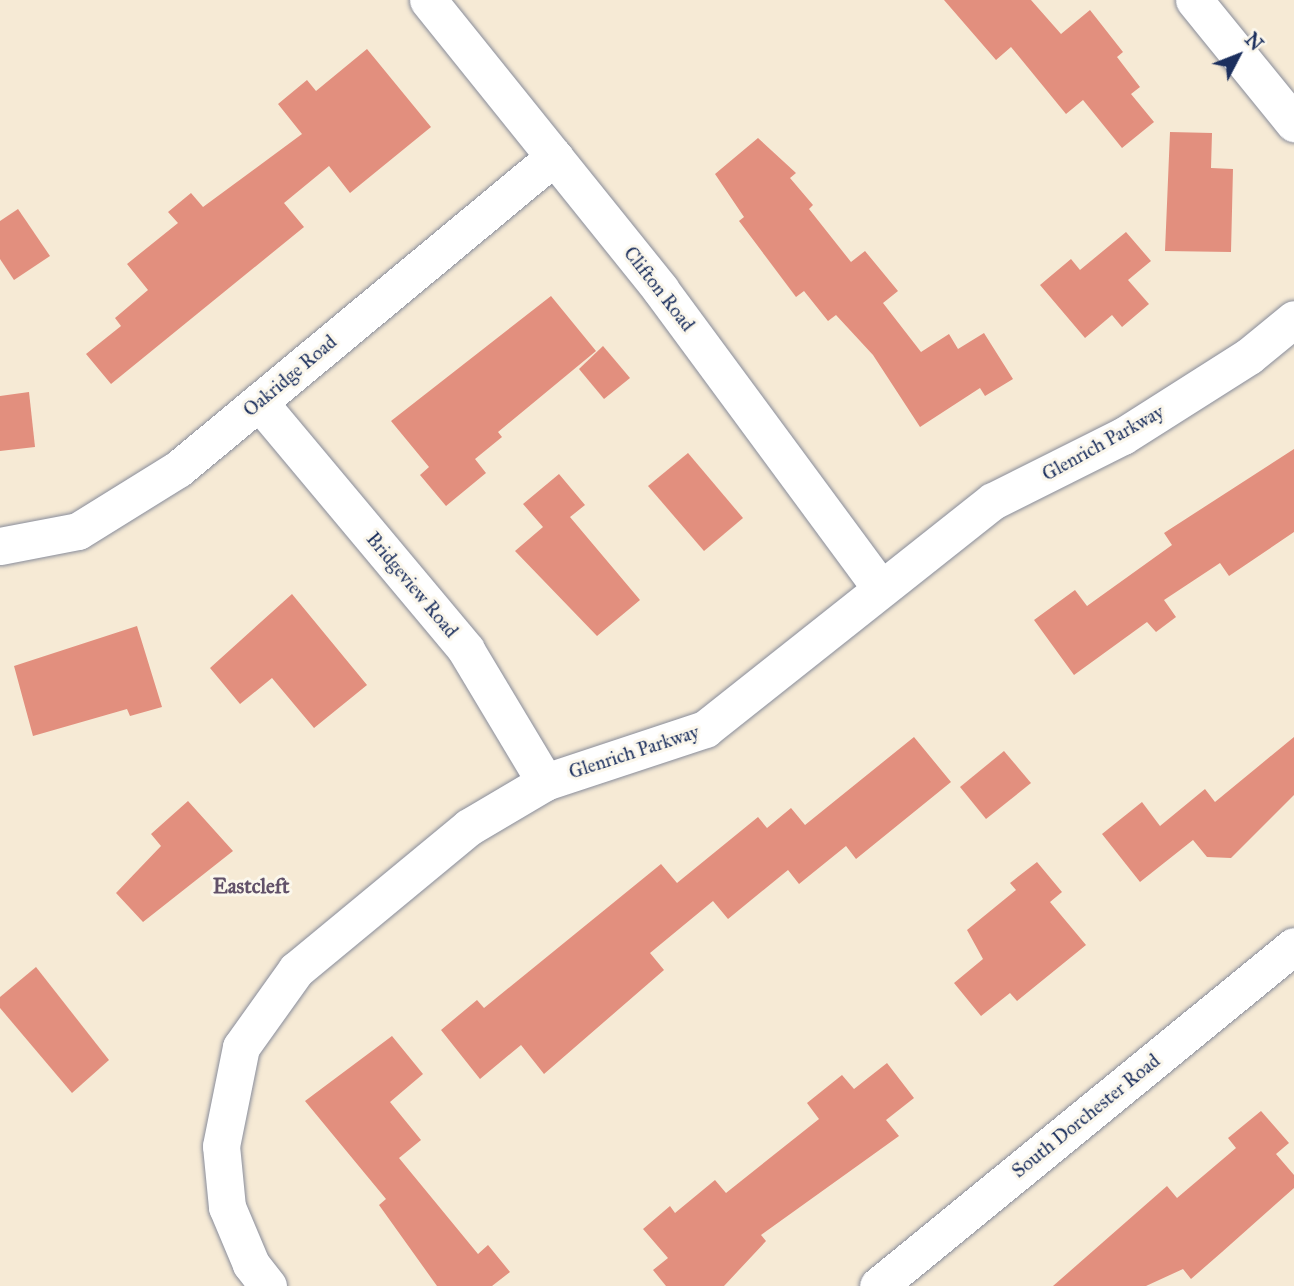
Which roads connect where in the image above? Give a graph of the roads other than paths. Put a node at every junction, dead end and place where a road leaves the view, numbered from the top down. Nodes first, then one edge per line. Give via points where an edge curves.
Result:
1 (428, 0) edge
2 (1194, 0) edge
3 (1294, 123) edge
4 (554, 157) junction
5 (1294, 319) edge
6 (259, 402) junction
7 (0, 546) edge
8 (879, 586) junction
9 (545, 782) junction
10 (1294, 946) edge
11 (268, 1286) edge
12 (877, 1286) edge

1 - 4 street, Clifton Road
2 - 3 street
4 - 6 street, Oakridge Road
4 - 8 street, Clifton Road via 709,354
5 - 8 street, Glenrich Parkway via 1249,356 1123,436 993,501
6 - 7 street, Oakridge Road via 178,469 78,531
6 - 9 street, Bridgeview Road via 466,650
8 - 9 street, Glenrich Parkway via 705,729
9 - 11 street, Glenrich Parkway via 469,827 296,970 241,1047 221,1146 227,1207 251,1264
10 - 12 street, South Dorchester Road

